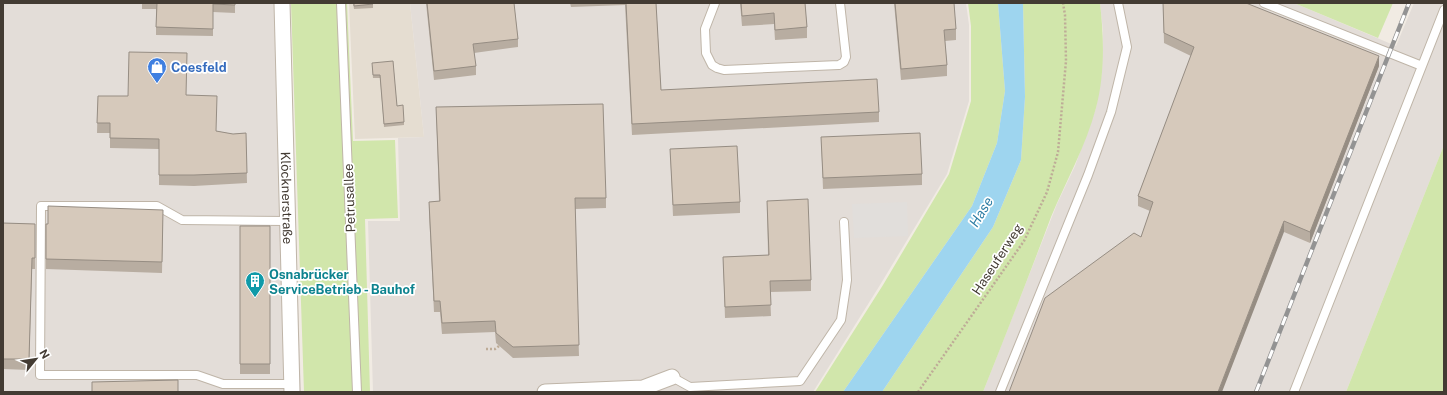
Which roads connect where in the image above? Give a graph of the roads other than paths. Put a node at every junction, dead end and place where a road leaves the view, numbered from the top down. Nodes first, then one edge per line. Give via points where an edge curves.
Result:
1 (282, 3) edge
2 (341, 3) edge
3 (714, 3) edge
4 (840, 3) edge
5 (1118, 3) edge
6 (1264, 3) edge
7 (1444, 10) edge
8 (1422, 66) junction
9 (288, 221) junction
10 (844, 222) dead end
11 (672, 377) joint
12 (292, 388) edge
13 (357, 392) edge
14 (545, 392) edge
15 (1000, 392) edge
16 (1294, 392) edge

1 - 9 street, Klöcknerstraße
2 - 13 lane, Petrusallee
3 - 4 lane via 706,29 706,53 712,65 724,70 840,65 846,57
5 - 15 lane via 1127,47 1111,112
6 - 8 lane
7 - 8 lane
8 - 16 lane
9 - 12 street, Klöcknerstraße
9 - 12 lane via 182,220 157,206 41,206 40,374 197,376 223,384
10 - 11 lane via 847,280 841,320 800,382 690,387
11 - 14 street via 643,388

